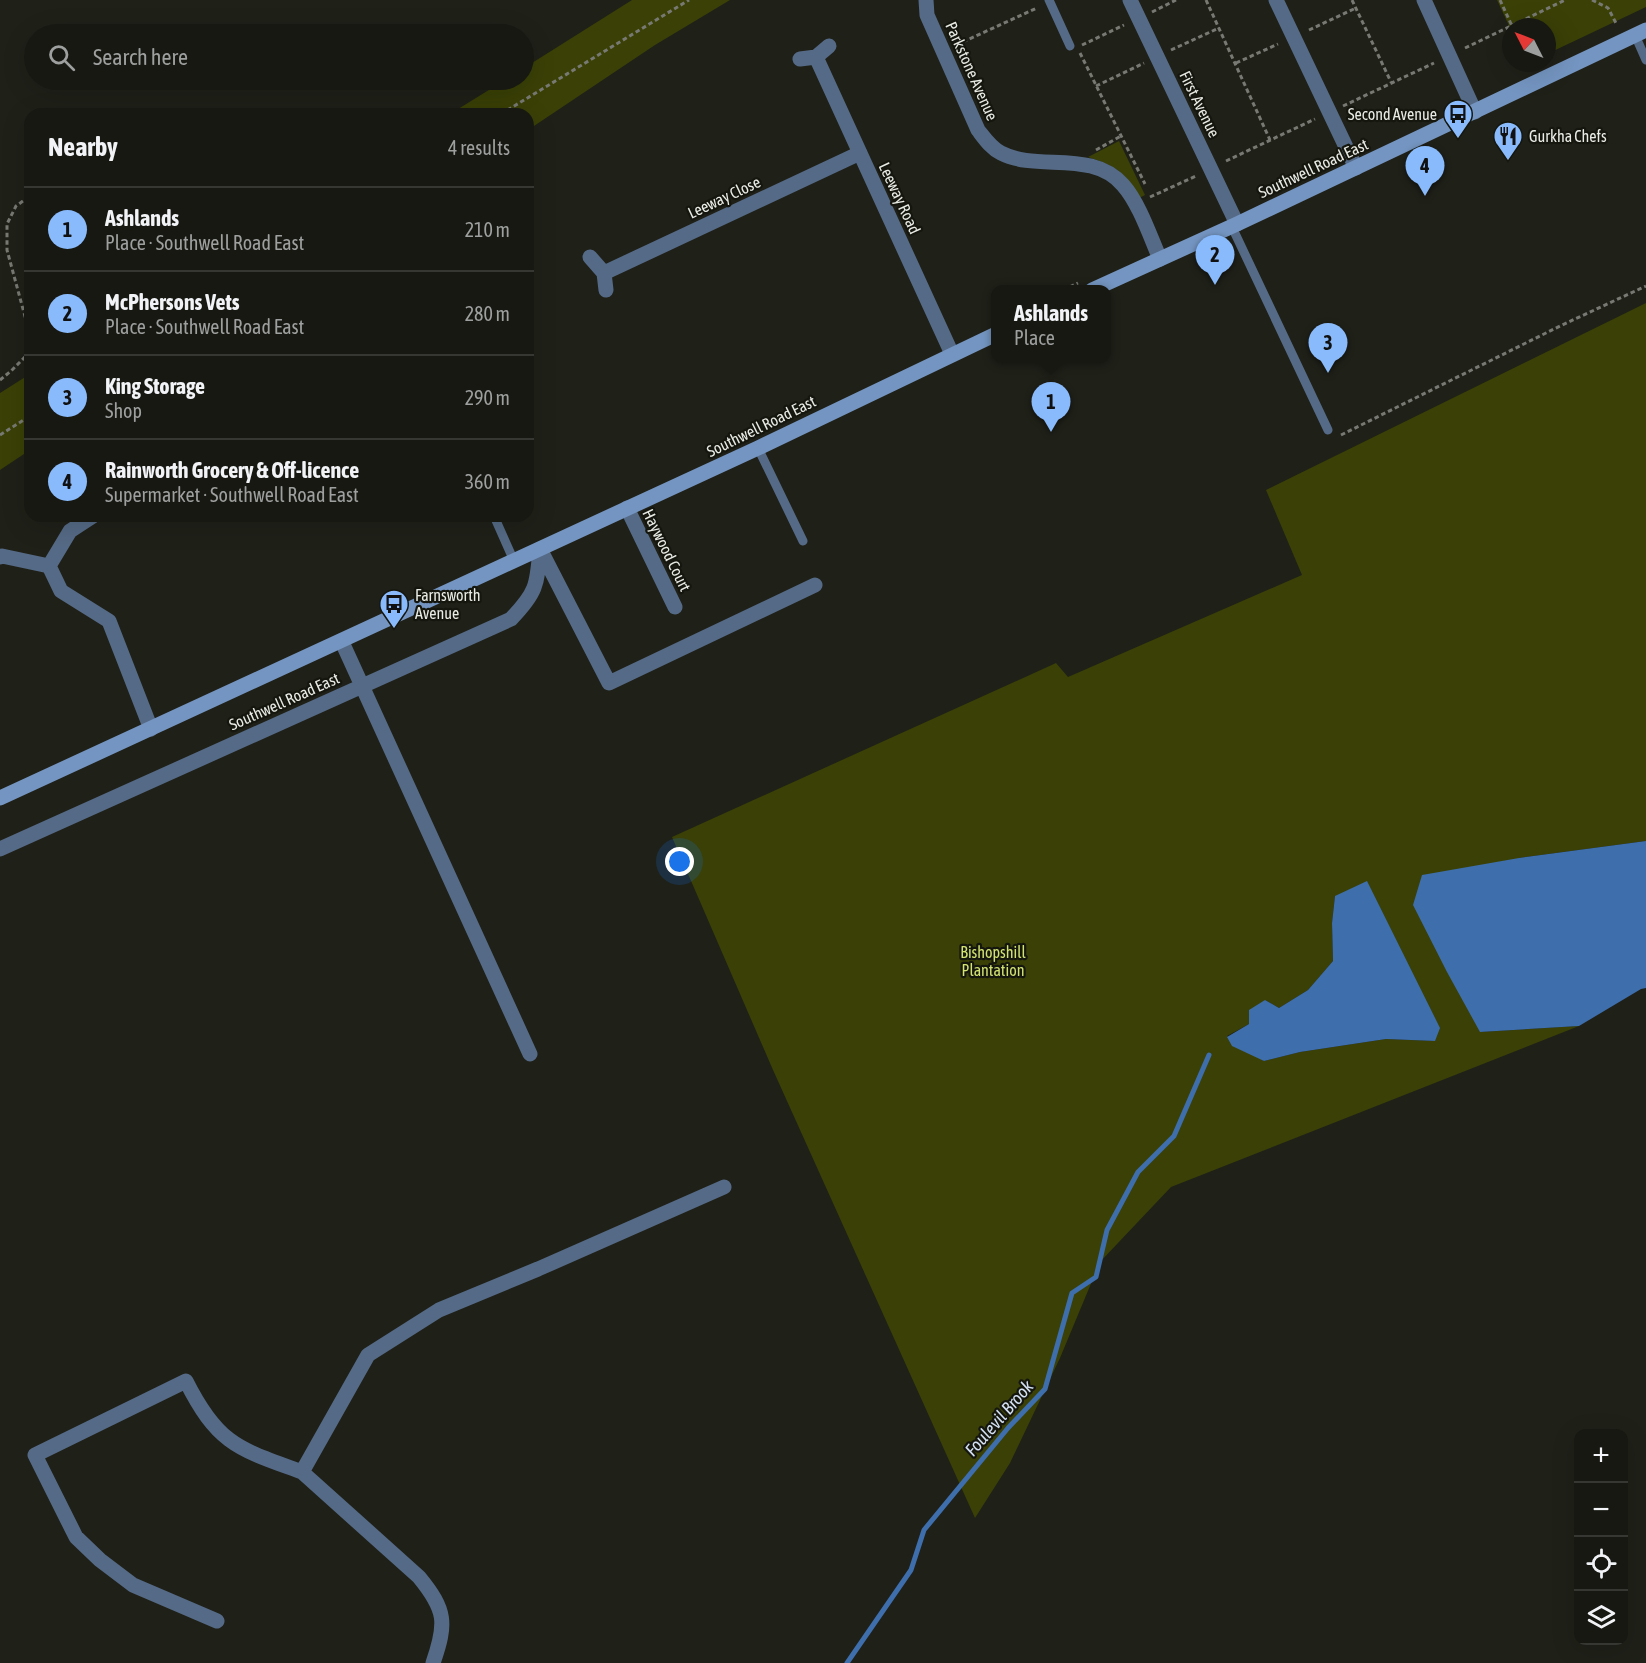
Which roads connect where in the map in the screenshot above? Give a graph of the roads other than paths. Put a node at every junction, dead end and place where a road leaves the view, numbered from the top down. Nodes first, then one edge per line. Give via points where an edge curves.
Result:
1 (926, 0) edge
2 (1130, 0) edge
3 (1276, 0) edge
4 (1424, 0) edge
5 (1050, 1) edge
6 (1635, 35) edge
7 (829, 46) dead end
8 (1070, 46) road end
9 (816, 57) junction
10 (800, 59) dead end
11 (1646, 60) edge
12 (1475, 112) junction
13 (860, 153) junction
14 (1356, 168) junction
15 (1234, 225) junction
16 (590, 257) dead end
17 (1160, 259) junction
18 (604, 273) junction
19 (1103, 285) edge
20 (606, 290) dead end
21 (991, 336) edge
22 (952, 354) junction
23 (1328, 430) road end
24 (758, 448) junction
25 (627, 508) junction
26 (84, 522) edge
27 (497, 522) edge
28 (803, 541) dead end
29 (540, 549) junction
30 (0, 557) edge
31 (514, 561) junction
32 (49, 566) junction
33 (815, 585) dead end
34 (675, 607) dead end
35 (342, 642) junction
36 (362, 686) junction
37 (152, 729) junction
38 (0, 798) edge
39 (0, 849) edge
40 (530, 1054) dead end
41 (724, 1187) dead end
42 (302, 1472) junction
43 (217, 1621) dead end
44 (433, 1663) edge

1 - 17 street, Parkstone Avenue via 927,15 978,130 988,143 1012,158 1089,165 1107,173 1123,184
2 - 15 street, First Avenue
3 - 14 street
4 - 12 street
5 - 8 lane
6 - 11 lane
6 - 12 main road, Southwell Road East
7 - 9 street
9 - 10 street
9 - 13 street, Leeway Road
12 - 14 main road, Southwell Road East
13 - 18 street, Leeway Close
13 - 22 street, Leeway Road
14 - 15 main road, Southwell Road East
15 - 17 main road, Southwell Road East
15 - 23 lane
16 - 18 street
17 - 19 main road, Southwell Road East
18 - 20 street
21 - 22 main road, Southwell Road East
22 - 24 main road, Southwell Road East
24 - 25 main road, Southwell Road East
24 - 28 lane
25 - 29 main road, Southwell Road East
25 - 34 street, Haywood Court
26 - 32 street via 70,531
27 - 31 lane
29 - 31 main road, Southwell Road East
29 - 33 street via 609,682
29 - 36 street, Southwell Road East via 537,585 525,605 510,619
30 - 32 street
31 - 35 main road, Southwell Road East
32 - 37 street via 61,591 109,621
35 - 36 street
35 - 37 main road, Southwell Road East
36 - 39 street, Southwell Road East
36 - 40 street
37 - 38 main road, Southwell Road East
41 - 42 street via 439,1310 368,1355
42 - 43 street via 245,1451 220,1434 199,1407 186,1381 34,1455 76,1537 100,1560 133,1586
42 - 44 street via 434,1595 443,1616 441,1641

